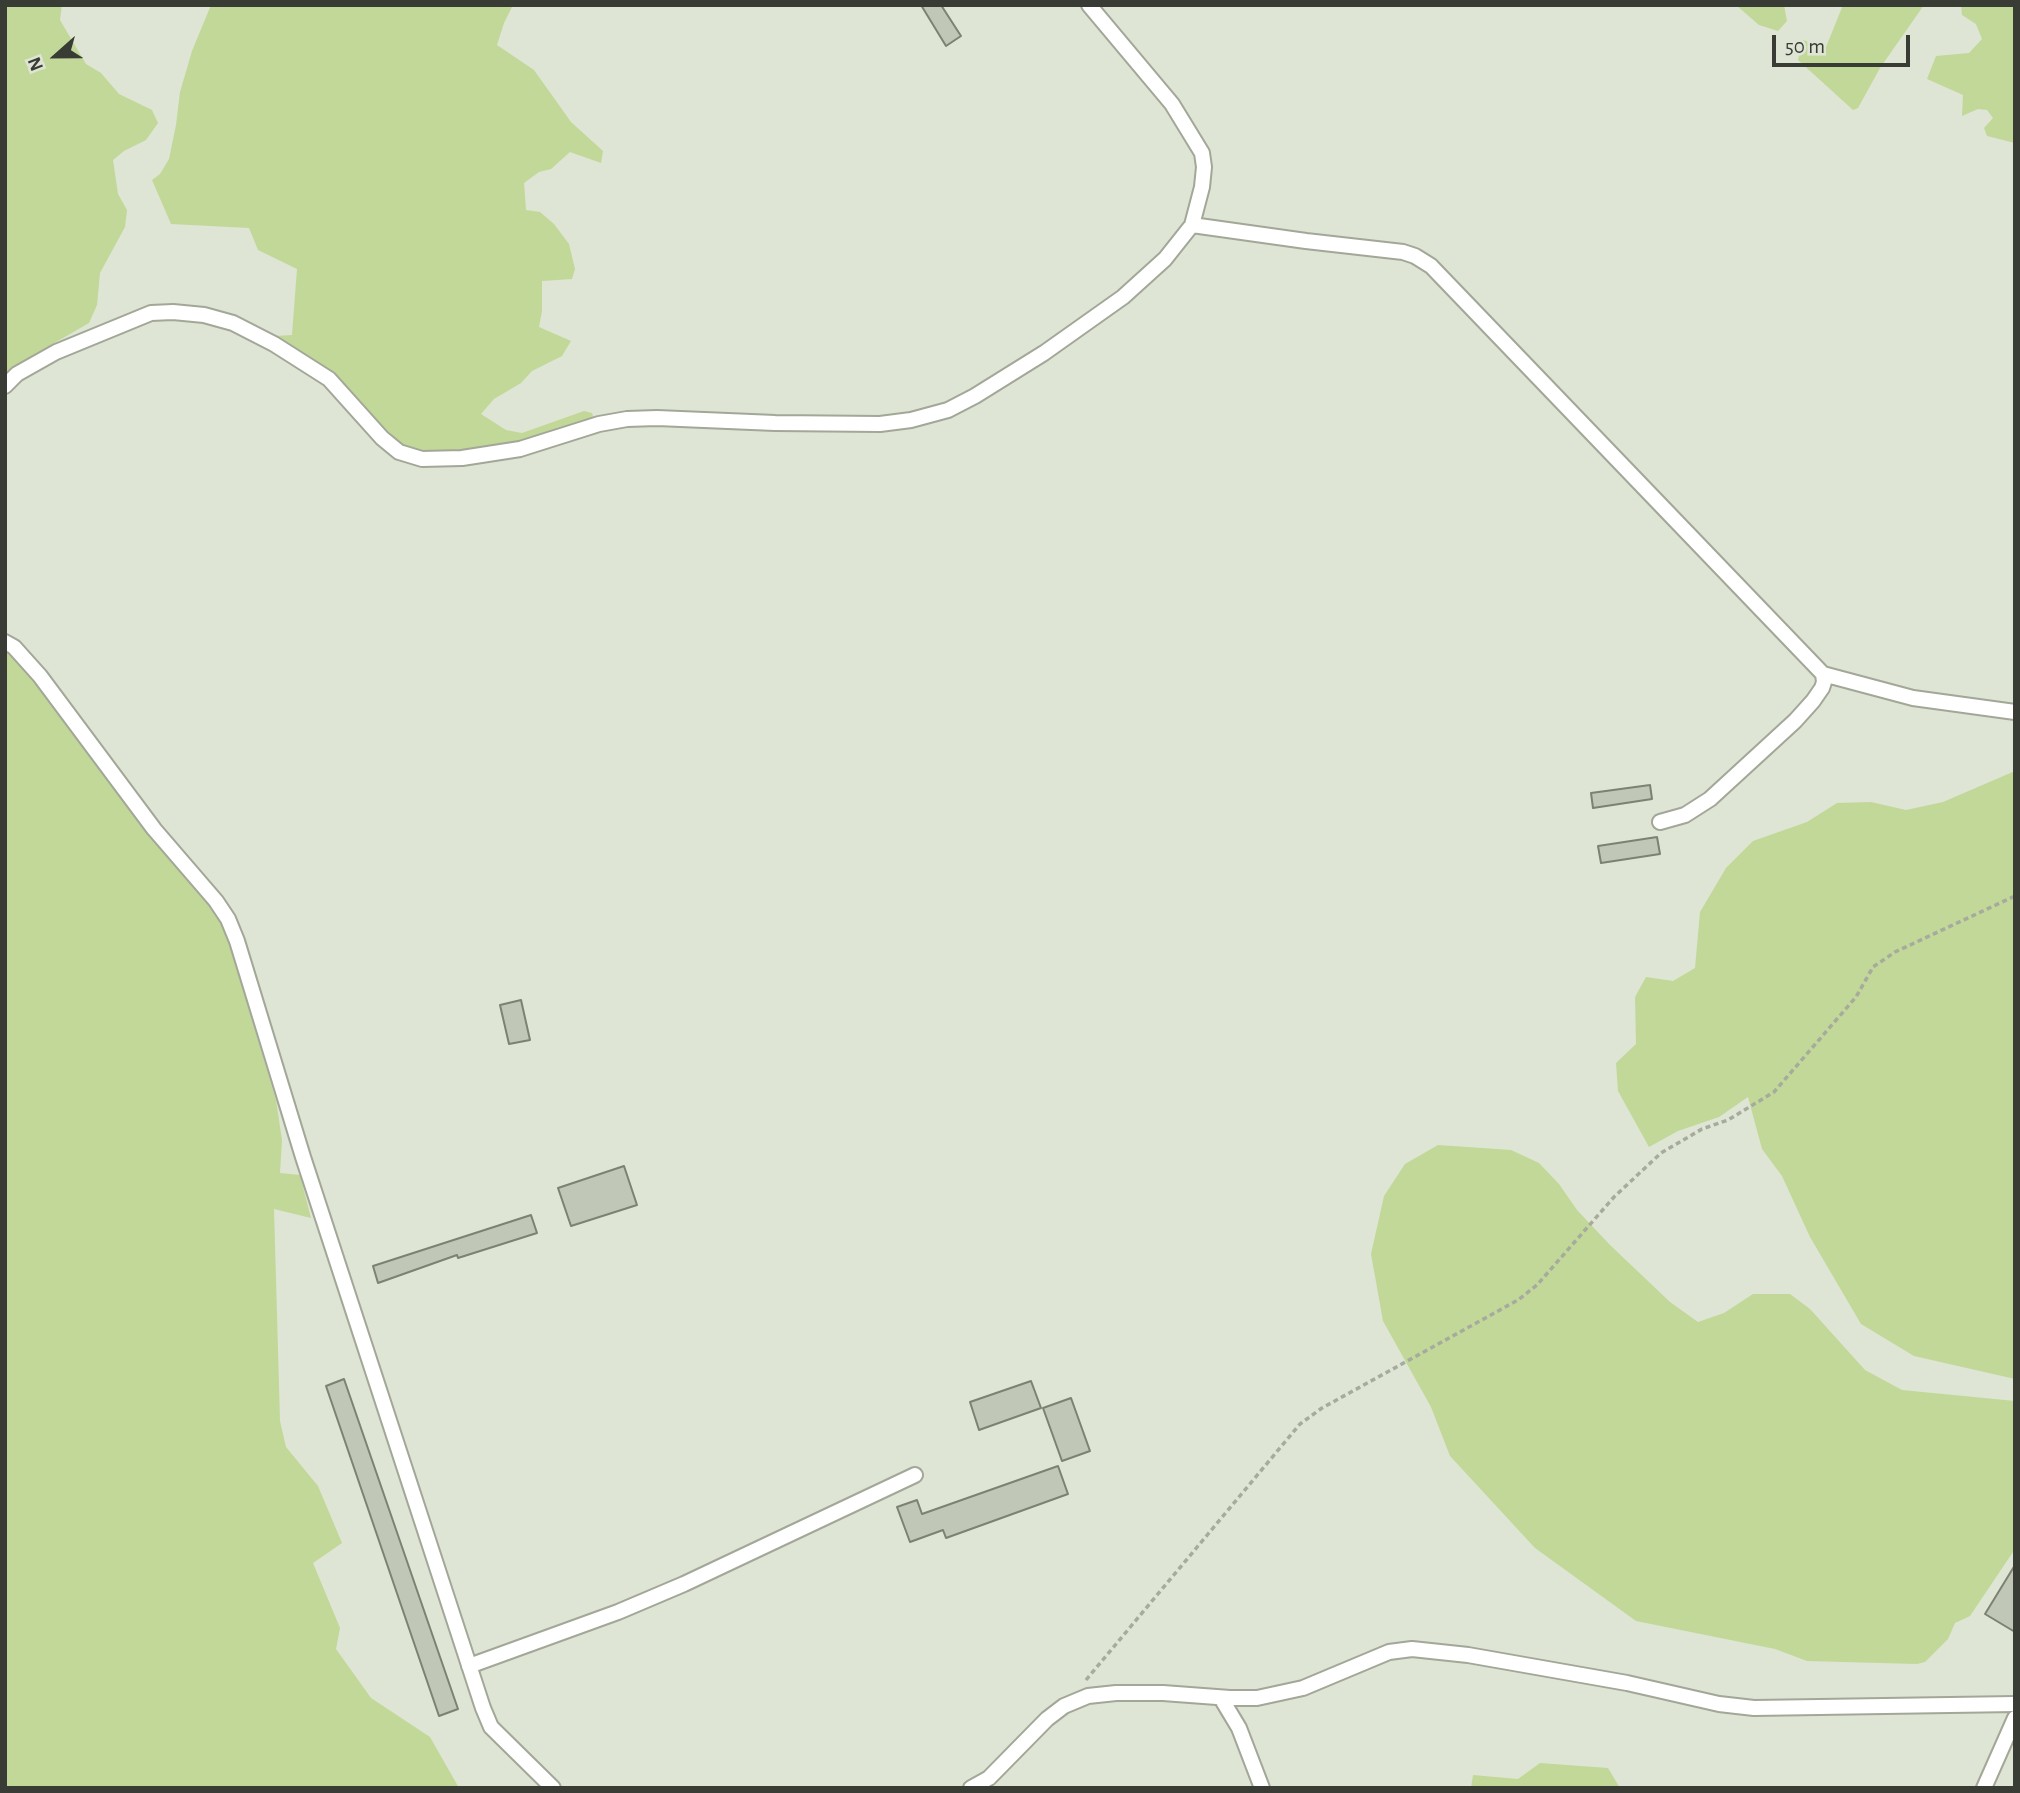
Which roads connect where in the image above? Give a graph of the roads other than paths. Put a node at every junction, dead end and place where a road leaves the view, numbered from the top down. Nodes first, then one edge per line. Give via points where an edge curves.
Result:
1 (1089, 5) edge
2 (1192, 225) junction
3 (5, 386) edge
4 (5, 642) edge
5 (1822, 674) junction
6 (2015, 712) edge
7 (1660, 822) dead end
8 (915, 1475) dead end
9 (469, 1666) junction
10 (1221, 1698) junction
11 (2015, 1704) edge
12 (2015, 1718) edge
13 (553, 1788) edge
14 (971, 1788) edge
15 (1262, 1788) edge
16 (1984, 1788) edge

1 - 2 street via 1172,104 1202,153 1202,187
2 - 3 street via 1165,259 1123,297 1044,353 948,410 911,420 867,424 627,419 520,449 422,459 399,452 329,380 274,344 233,323 173,312 151,313 56,352
2 - 5 street via 1403,251 1431,266
4 - 9 street via 40,676 228,919
5 - 6 street via 1913,698
5 - 7 street via 1822,688 1813,701 1710,799 1685,815
8 - 9 street via 684,1584
9 - 13 street via 491,1727
10 - 11 street via 1257,1698 1303,1688 1365,1660 1412,1649 1481,1657 1754,1708
10 - 14 street via 1151,1693 1088,1696 1047,1719 989,1778
10 - 15 street via 1239,1728
12 - 16 street

